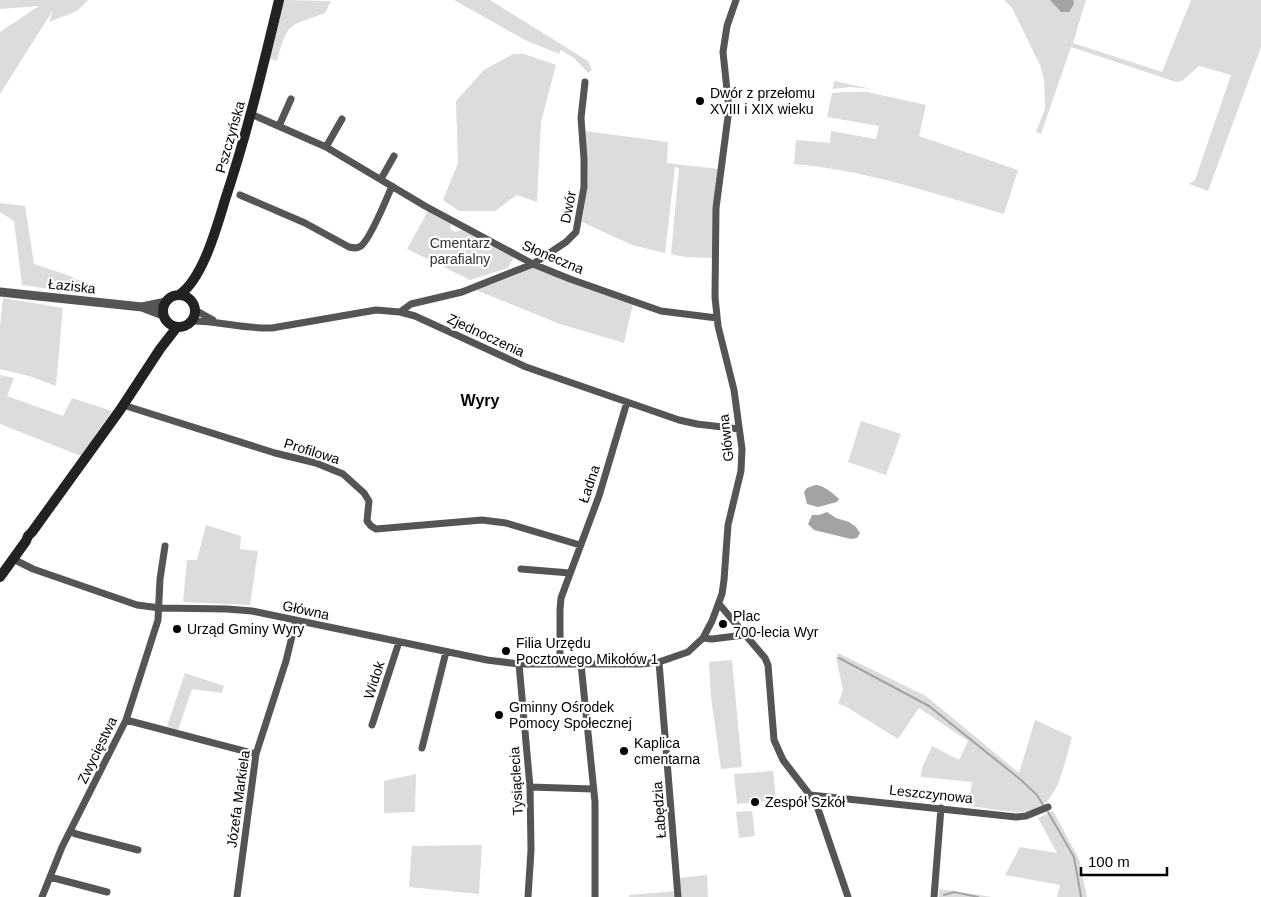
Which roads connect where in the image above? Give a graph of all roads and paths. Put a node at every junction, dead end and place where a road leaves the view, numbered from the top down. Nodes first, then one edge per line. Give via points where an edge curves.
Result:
1 (279, 0) edge
2 (736, 0) edge
3 (585, 82) dead end
4 (292, 99) dead end
5 (251, 114) junction
6 (342, 119) dead end
7 (279, 126) junction
8 (326, 147) junction
9 (394, 156) dead end
10 (381, 179) junction
11 (392, 186) junction
12 (240, 195) dead end
13 (533, 264) junction
14 (195, 277) junction
15 (0, 292) edge
16 (180, 295) junction
17 (166, 302) junction
18 (142, 307) junction
19 (193, 311) junction
20 (400, 312) junction
21 (165, 318) junction
22 (717, 318) junction
23 (177, 327) junction
24 (160, 349) junction
25 (627, 402) junction
26 (123, 406) junction
27 (738, 429) junction
28 (580, 545) junction
29 (165, 546) dead end
30 (13, 559) junction
31 (521, 569) dead end
32 (570, 573) junction
33 (0, 577) edge
34 (719, 604) junction
35 (160, 608) junction
36 (296, 620) junction
37 (744, 635) junction
38 (703, 638) junction
39 (399, 642) junction
40 (446, 652) junction
41 (659, 662) junction
42 (519, 664) junction
43 (560, 664) junction
44 (581, 664) junction
45 (126, 720) junction
46 (372, 725) dead end
47 (422, 748) dead end
48 (256, 754) junction
49 (530, 787) junction
50 (593, 789) junction
51 (810, 795) junction
52 (1048, 807) dead end
53 (941, 808) junction
54 (70, 831) junction
55 (138, 850) dead end
56 (50, 877) junction
57 (107, 892) dead end
58 (42, 897) edge
59 (237, 897) edge
60 (528, 897) edge
61 (595, 897) edge
62 (678, 897) edge
63 (848, 897) edge
64 (934, 897) edge

1 - 5 main road, Pszczyńska
2 - 22 street, Główna via 723,52 729,109 716,208
3 - 13 street, Dwór via 581,118 584,186 576,232
4 - 7 street
5 - 7 street, Słoneczna
5 - 14 main road, Pszczyńska via 211,245
6 - 8 street
7 - 8 street, Słoneczna
8 - 10 street, Słoneczna
9 - 10 street
10 - 11 street, Słoneczna
11 - 12 street via 379,217 362,245 356,248
11 - 13 street, Słoneczna
13 - 20 street, Dwór via 462,292 411,304
13 - 22 street, Słoneczna via 661,311
14 - 16 main road, Pszczyńska
14 - 19 main road, Pszczyńska
15 - 18 street, Łaziska
16 - 17 main road
16 - 19 main road via 186,297
17 - 18 street, Łaziska
17 - 21 main road
18 - 21 street, Łaziska
19 - 20 street, Zjednoczenia via 238,327 272,328 376,310
19 - 23 main road via 185,326
20 - 25 street, Zjednoczenia via 526,367
21 - 23 main road
21 - 24 main road via 166,328
22 - 27 street, Główna via 734,390
23 - 24 main road
24 - 26 main road
25 - 27 street, Zjednoczenia via 697,424
25 - 28 street, Ładna via 602,487
26 - 28 street, Profilowa via 316,463 343,474 369,501 368,521 376,529 489,520
26 - 30 main road
27 - 34 street, Główna via 743,461 728,525
28 - 32 street, Ładna
29 - 35 street
30 - 33 main road
30 - 35 street, Główna via 137,605
31 - 32 street
32 - 43 street, Ładna via 561,598
34 - 37 street
34 - 38 street, Główna
35 - 36 street, Główna via 252,611
35 - 45 street, Zwycięstwa
36 - 39 street, Główna
36 - 48 street, Józefa Markiela
37 - 38 street
37 - 51 street via 768,665 774,740 778,751
38 - 41 street, Główna via 688,652
39 - 40 street, Główna
39 - 46 street, Widok
40 - 42 street, Główna
40 - 47 street
41 - 44 street, Główna
41 - 62 street, Łabędzia
42 - 43 street, Główna
42 - 49 street, Tysiąclecia
43 - 44 street, Główna
44 - 50 street
45 - 48 street
45 - 54 street, Zwycięstwa
48 - 59 street, Józefa Markiela
49 - 50 street
49 - 60 street, Tysiąclecia
50 - 61 street
51 - 53 street, Leszczynowa
51 - 63 street via 816,803
52 - 53 street, Leszczynowa via 1016,817
53 - 64 street
54 - 55 street
54 - 56 street, Zwycięstwa
56 - 57 street
56 - 58 street, Zwycięstwa

